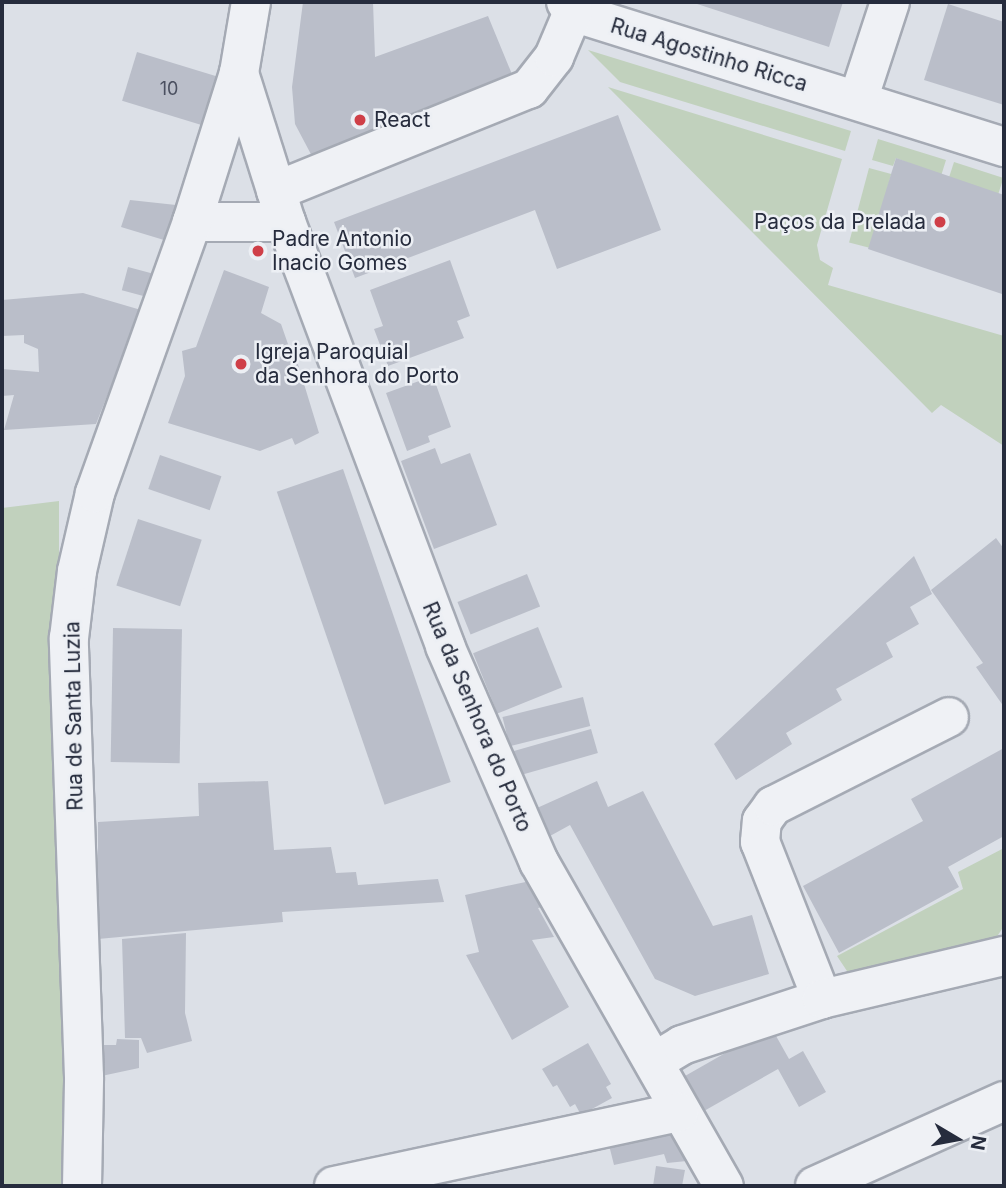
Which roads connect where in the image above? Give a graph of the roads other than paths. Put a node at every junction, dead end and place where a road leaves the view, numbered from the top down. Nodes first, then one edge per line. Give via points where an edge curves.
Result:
1 (251, 2) edge
2 (890, 2) edge
3 (569, 7) edge
4 (239, 73) junction
5 (858, 100) junction
6 (1004, 147) edge
7 (281, 206) junction
8 (192, 222) junction
9 (949, 717) dead end
10 (1004, 956) edge
11 (822, 999) junction
12 (654, 1062) junction
13 (1004, 1101) edge
14 (679, 1112) junction
15 (700, 1147) junction
16 (82, 1186) edge
17 (334, 1186) edge
18 (693, 1186) edge
19 (724, 1186) edge
20 (814, 1186) edge

1 - 4 street, Rua de Santa Luzia
2 - 5 street
3 - 5 street, Rua Agostinho Ricca
3 - 7 street via 554,57 529,89
4 - 7 street, Rua da Senhora do Porto
4 - 8 street, Rua de Santa Luzia
5 - 6 street, Rua Agostinho Ricca
7 - 8 street
7 - 12 street, Rua da Senhora do Porto via 445,646 538,862
8 - 16 street, Rua de Santa Luzia via 95,493 75,585 69,638 84,1077
9 - 11 street via 773,806 762,821 761,842
10 - 11 street
11 - 12 street via 682,1045
12 - 14 street, Rua da Senhora do Porto
13 - 20 street
14 - 15 street, Rua da Senhora do Porto
14 - 17 street
15 - 18 street
15 - 19 street, Rua da Senhora do Porto

